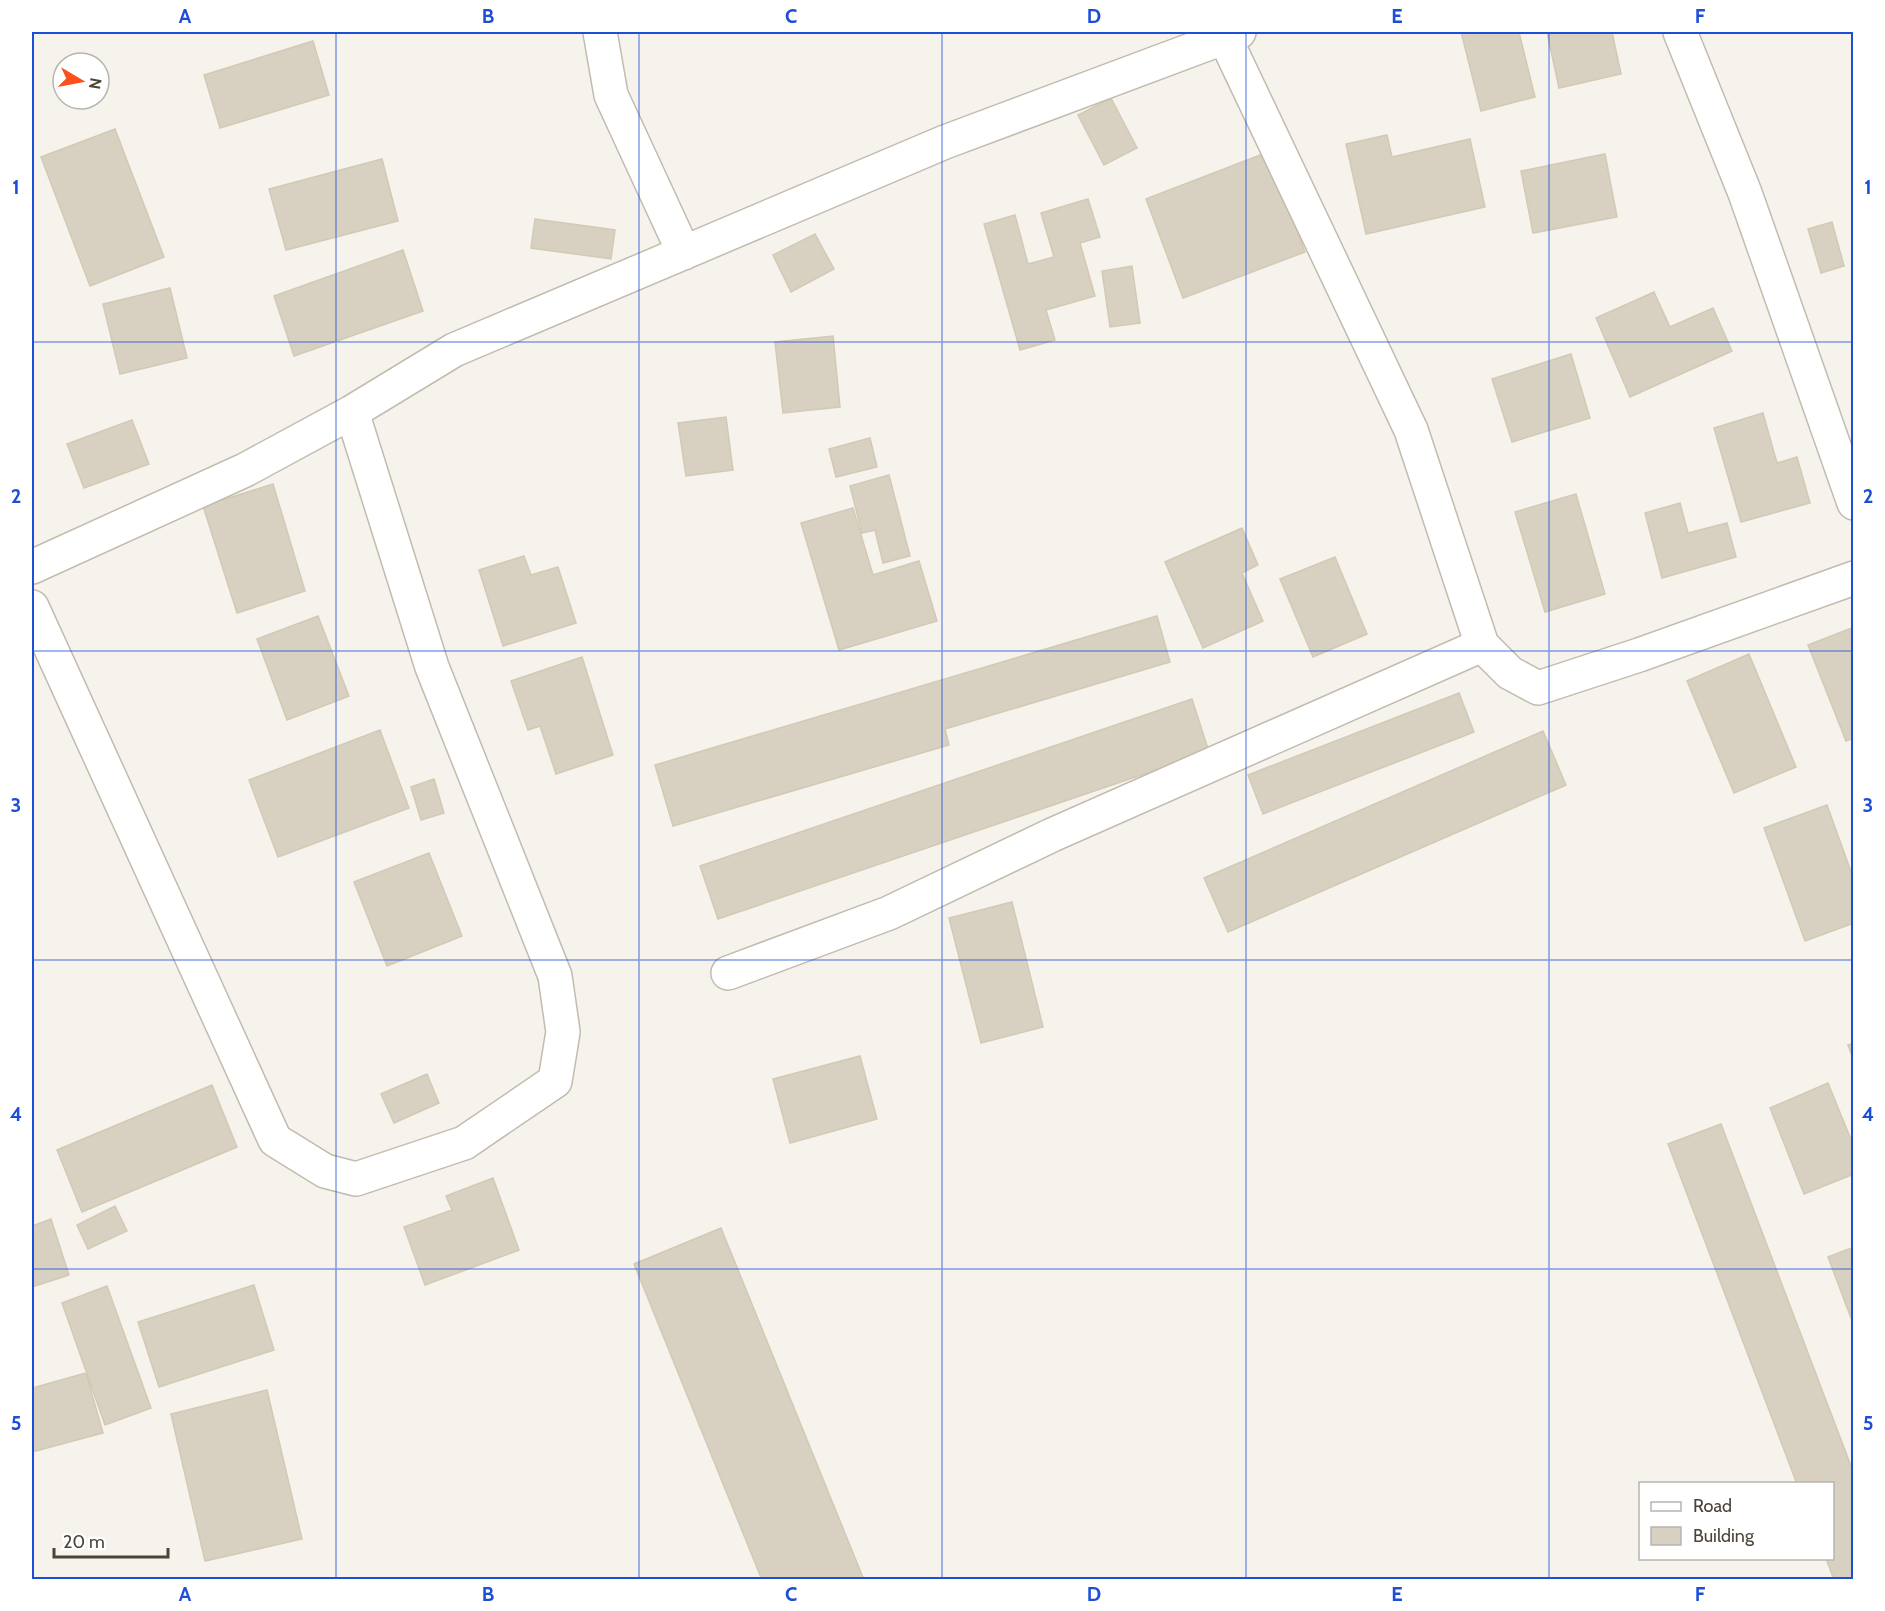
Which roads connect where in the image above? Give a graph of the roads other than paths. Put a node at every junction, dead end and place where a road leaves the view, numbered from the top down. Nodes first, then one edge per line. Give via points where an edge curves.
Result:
1 (600, 32) edge
2 (1680, 32) edge
3 (1232, 34) edge
4 (684, 253) junction
5 (352, 412) junction
6 (1854, 503) edge
7 (32, 567) edge
8 (1854, 578) edge
9 (32, 606) edge
10 (1482, 645) junction
11 (728, 973) dead end

1 - 4 street via 611,95
2 - 6 street via 1745,193
3 - 4 street via 945,142
3 - 10 street via 1411,429
4 - 5 street via 454,350
5 - 7 street via 245,470
5 - 9 street via 432,667 555,976 563,1032 555,1081 464,1143 356,1179 325,1171 275,1140
8 - 10 street via 1538,688 1510,673
10 - 11 street via 1053,835 889,913

